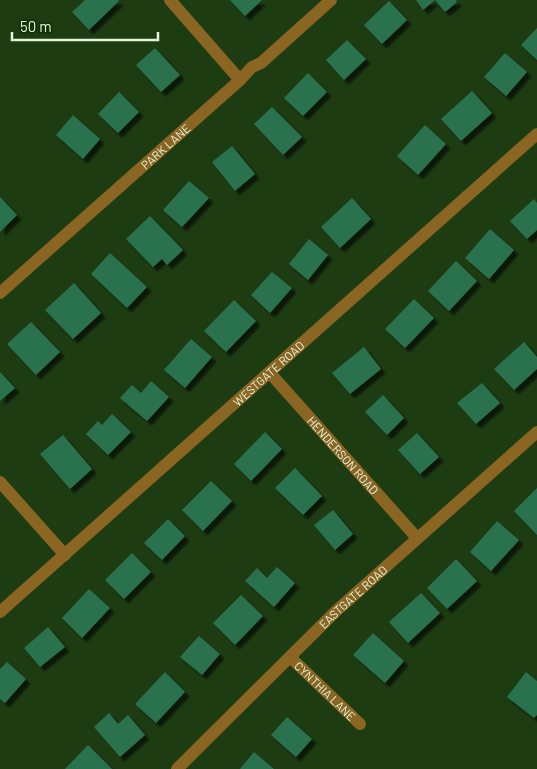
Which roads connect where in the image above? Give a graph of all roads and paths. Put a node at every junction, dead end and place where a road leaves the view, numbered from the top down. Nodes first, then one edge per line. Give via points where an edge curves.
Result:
1 (170, 0) edge
2 (331, 0) edge
3 (240, 80) junction
4 (537, 134) edge
5 (0, 293) edge
6 (270, 373) junction
7 (537, 432) edge
8 (0, 482) edge
9 (417, 538) junction
10 (65, 555) junction
11 (0, 612) edge
12 (290, 657) junction
13 (360, 724) dead end
14 (177, 769) edge

1 - 3 street
2 - 3 street, PARK LANE
3 - 5 street, PARK LANE
4 - 6 street, WESTGATE ROAD
6 - 9 street, HENDERSON ROAD
6 - 10 street, WESTGATE ROAD
7 - 9 street, EASTGATE ROAD
8 - 10 street
9 - 12 street, EASTGATE ROAD
10 - 11 street, WESTGATE ROAD
12 - 13 street, CYNTHIA LANE
12 - 14 street, EASTGATE ROAD

